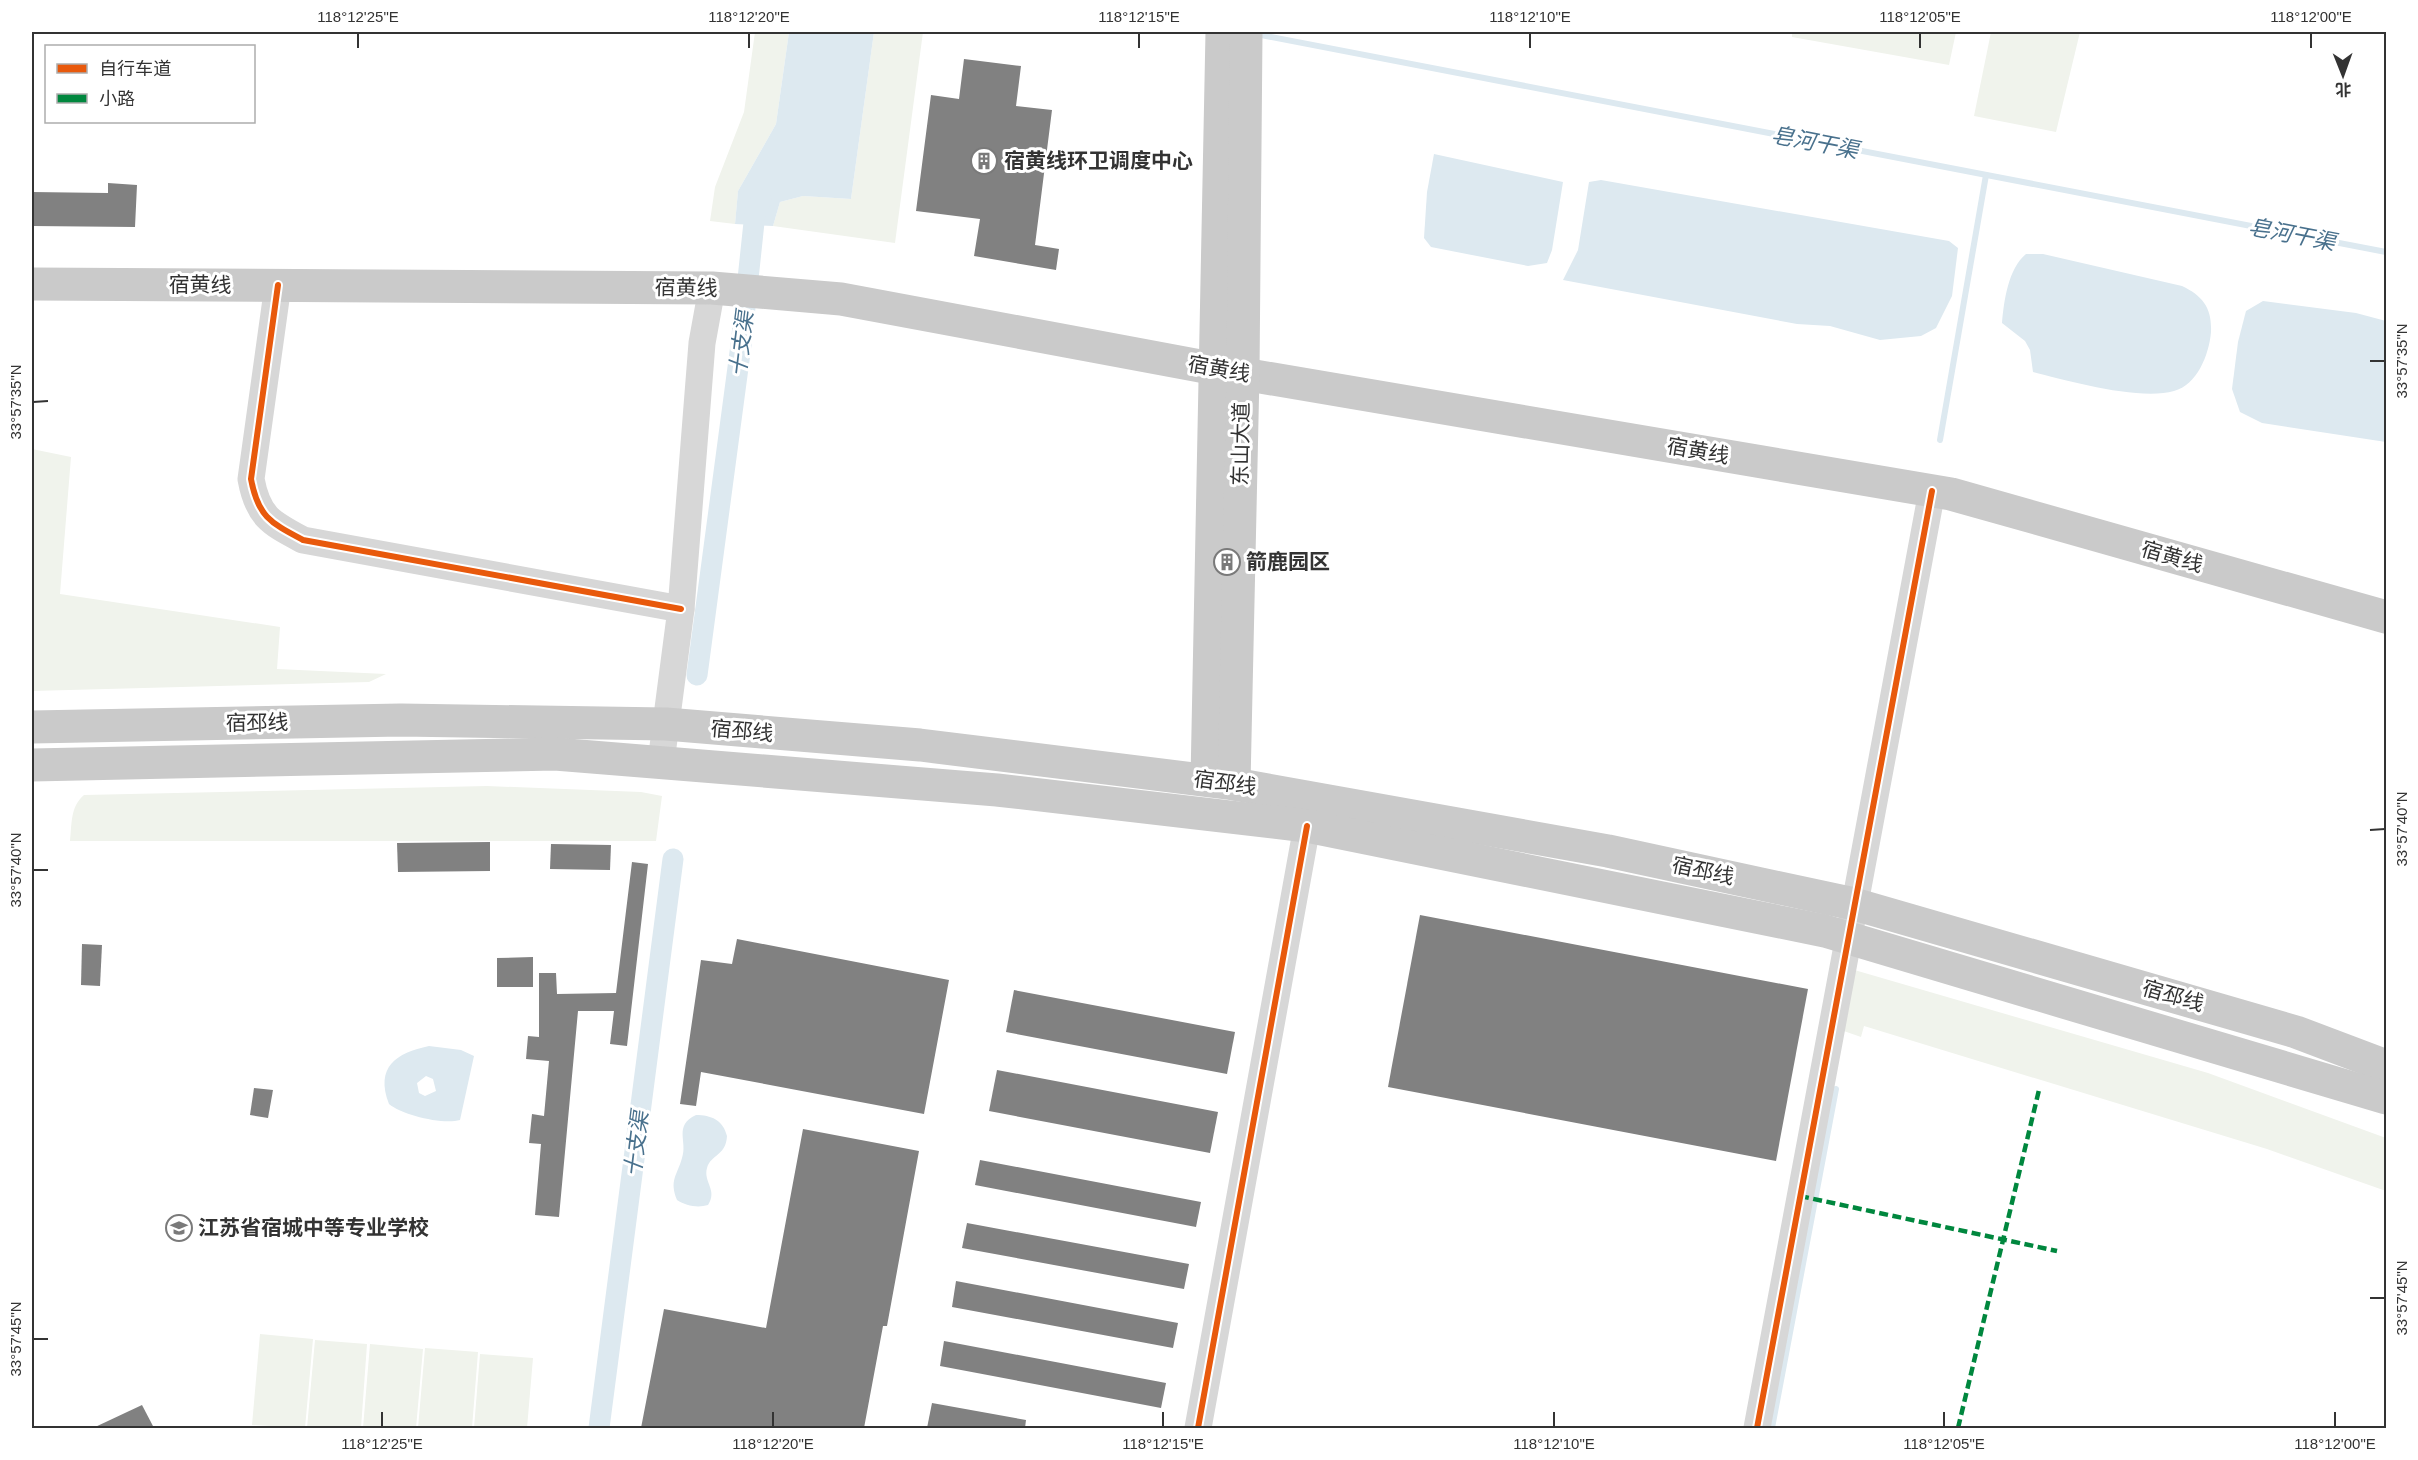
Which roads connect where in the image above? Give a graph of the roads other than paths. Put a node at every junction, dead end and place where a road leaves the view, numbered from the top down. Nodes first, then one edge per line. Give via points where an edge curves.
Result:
1 (1234, 36) edge
2 (32, 284) edge
3 (278, 285) junction
4 (718, 288) junction
5 (1230, 371) junction
6 (1932, 491) junction
7 (681, 609) junction
8 (2386, 617) edge
9 (666, 724) junction
10 (32, 727) edge
11 (661, 762) junction
12 (32, 765) edge
13 (1220, 782) junction
14 (1307, 826) junction
15 (1854, 904) junction
16 (1849, 937) junction
17 (2386, 1066) edge
18 (2386, 1098) edge
19 (1198, 1428) edge
20 (1757, 1428) edge

1 - 5 main road, 东山大道
2 - 3 main road, 宿黄线
3 - 4 main road, 宿黄线
3 - 7 street via 251,480 259,508 270,522 303,540
4 - 5 main road, 宿黄线 via 841,299
4 - 7 street via 702,343
5 - 6 main road, 宿黄线
5 - 13 main road, 东山大道
6 - 8 main road, 宿黄线
6 - 15 street
7 - 9 street
9 - 10 main road, 宿邳线 via 401,720
9 - 11 street
9 - 13 main road, 宿邳线 via 920,745
11 - 12 main road, 宿邳线 via 555,754
11 - 14 main road, 宿邳线 via 997,790
13 - 15 main road, 宿邳线 via 1608,851
14 - 16 main road, 宿邳线
14 - 19 street
15 - 16 street
15 - 17 main road, 宿邳线 via 2296,1032
16 - 18 main road, 宿邳线
16 - 20 street

